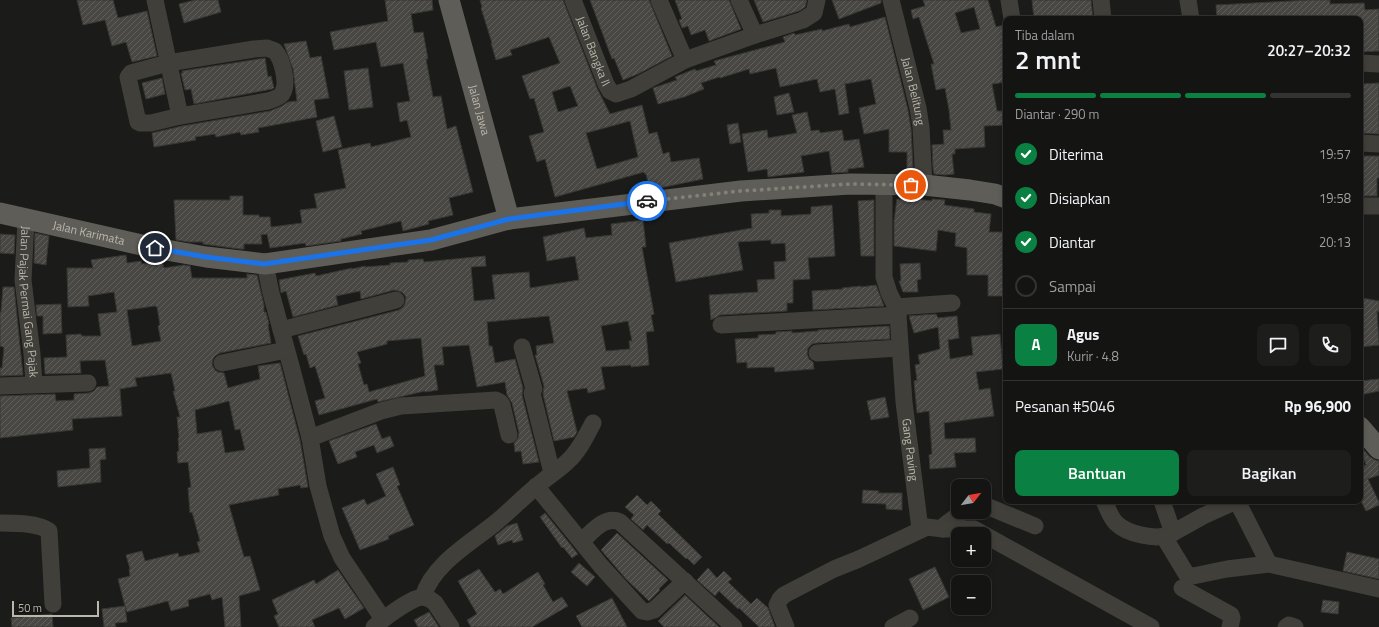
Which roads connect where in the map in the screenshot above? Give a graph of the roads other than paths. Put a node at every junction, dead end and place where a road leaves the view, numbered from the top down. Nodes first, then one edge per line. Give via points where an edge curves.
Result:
1 (155, 0) edge
2 (450, 0) edge
3 (573, 0) edge
4 (660, 0) edge
5 (739, 0) edge
6 (817, 0) edge
7 (891, 0) edge
8 (1009, 0) edge
9 (1101, 0) edge
10 (1188, 0) edge
11 (1012, 16) edge
12 (1103, 16) edge
13 (1191, 16) edge
14 (755, 35) junction
15 (685, 60) junction
16 (168, 63) junction
17 (1363, 63) edge
18 (1379, 64) edge
19 (1363, 74) edge
20 (1379, 75) edge
21 (180, 116) junction
22 (1363, 143) edge
23 (1379, 144) edge
24 (884, 185) junction
25 (924, 185) junction
26 (1003, 197) edge
27 (1363, 206) edge
28 (1379, 206) edge
29 (0, 213) edge
30 (26, 219) junction
31 (509, 219) junction
32 (264, 264) junction
33 (396, 300) dead end
34 (952, 303) dead end
35 (897, 311) junction
36 (721, 325) dead end
37 (280, 330) junction
38 (522, 347) dead end
39 (900, 348) junction
40 (286, 350) junction
41 (817, 353) dead end
42 (222, 363) dead end
43 (88, 383) dead end
44 (34, 384) junction
45 (0, 386) edge
46 (593, 423) dead end
47 (1363, 430) edge
48 (509, 436) dead end
49 (310, 438) junction
50 (1379, 449) edge
51 (552, 473) junction
52 (536, 486) junction
53 (1105, 504) edge
54 (1163, 504) edge
55 (1231, 504) edge
56 (1239, 504) edge
57 (991, 508) edge
58 (953, 519) edge
59 (0, 523) edge
60 (1036, 526) dead end
61 (920, 529) junction
62 (943, 529) junction
63 (1168, 535) junction
64 (582, 541) junction
65 (1269, 564) junction
66 (685, 580) junction
67 (1182, 588) dead end
68 (1379, 589) edge
69 (423, 597) junction
70 (53, 604) dead end
71 (910, 618) dead end
72 (379, 623) edge
73 (451, 627) edge
74 (734, 627) edge
75 (786, 627) edge
76 (893, 627) edge
77 (1151, 627) edge
78 (1230, 627) edge
79 (1286, 627) edge
80 (1295, 627) edge

1 - 16 street
2 - 31 main road, Jalan Jawa
3 - 15 street, Jalan Bangka II via 606,84 612,93 618,94 631,89
4 - 15 street
5 - 14 street
6 - 14 street via 814,13 808,18
7 - 25 street, Jalan Belitung via 918,108
8 - 11 street
9 - 12 street
10 - 13 street
14 - 15 street
16 - 21 street
16 - 21 street via 131,73 128,84 140,123
16 - 21 street via 267,48 275,51 282,64 285,88 282,95 275,99
17 - 18 street
19 - 20 street
22 - 23 street
24 - 25 main road, Jalan Karimata
24 - 31 main road, Jalan Karimata via 850,184 741,191
24 - 35 street, Gang Paving via 884,277
25 - 26 main road, Jalan Karimata
27 - 28 street
29 - 30 main road, Jalan Karimata
30 - 32 main road, Jalan Karimata via 155,248
30 - 44 street, Jalan Pajak Permai Gang Pajak via 23,280
31 - 32 main road, Jalan Karimata via 431,240
32 - 37 street
33 - 37 street
34 - 35 street
35 - 36 street
35 - 39 street, Gang Paving
37 - 40 street
38 - 51 street
39 - 41 street
39 - 61 street, Gang Paving
40 - 42 street
40 - 49 street
43 - 44 street
44 - 45 street
46 - 51 street via 583,442 568,461
47 - 50 main road
48 - 49 street via 502,405 496,400 401,406
49 - 72 street via 318,486 332,536
51 - 52 street
52 - 64 street
52 - 69 street via 435,574 428,583
53 - 63 street via 1113,520 1121,527 1148,537
54 - 63 street
55 - 63 street
56 - 65 street
57 - 60 street
58 - 62 street
59 - 70 street via 42,527 49,531
61 - 62 street
61 - 75 street via 902,540 834,569 784,595 777,606
62 - 77 street via 974,529
63 - 65 street via 1187,575
64 - 66 street via 605,522 618,520
64 - 66 street via 601,566 644,612 654,610
65 - 68 street
66 - 74 street
67 - 78 street via 1231,615
69 - 72 street via 412,601
69 - 73 street via 435,603
71 - 76 street
79 - 80 street

